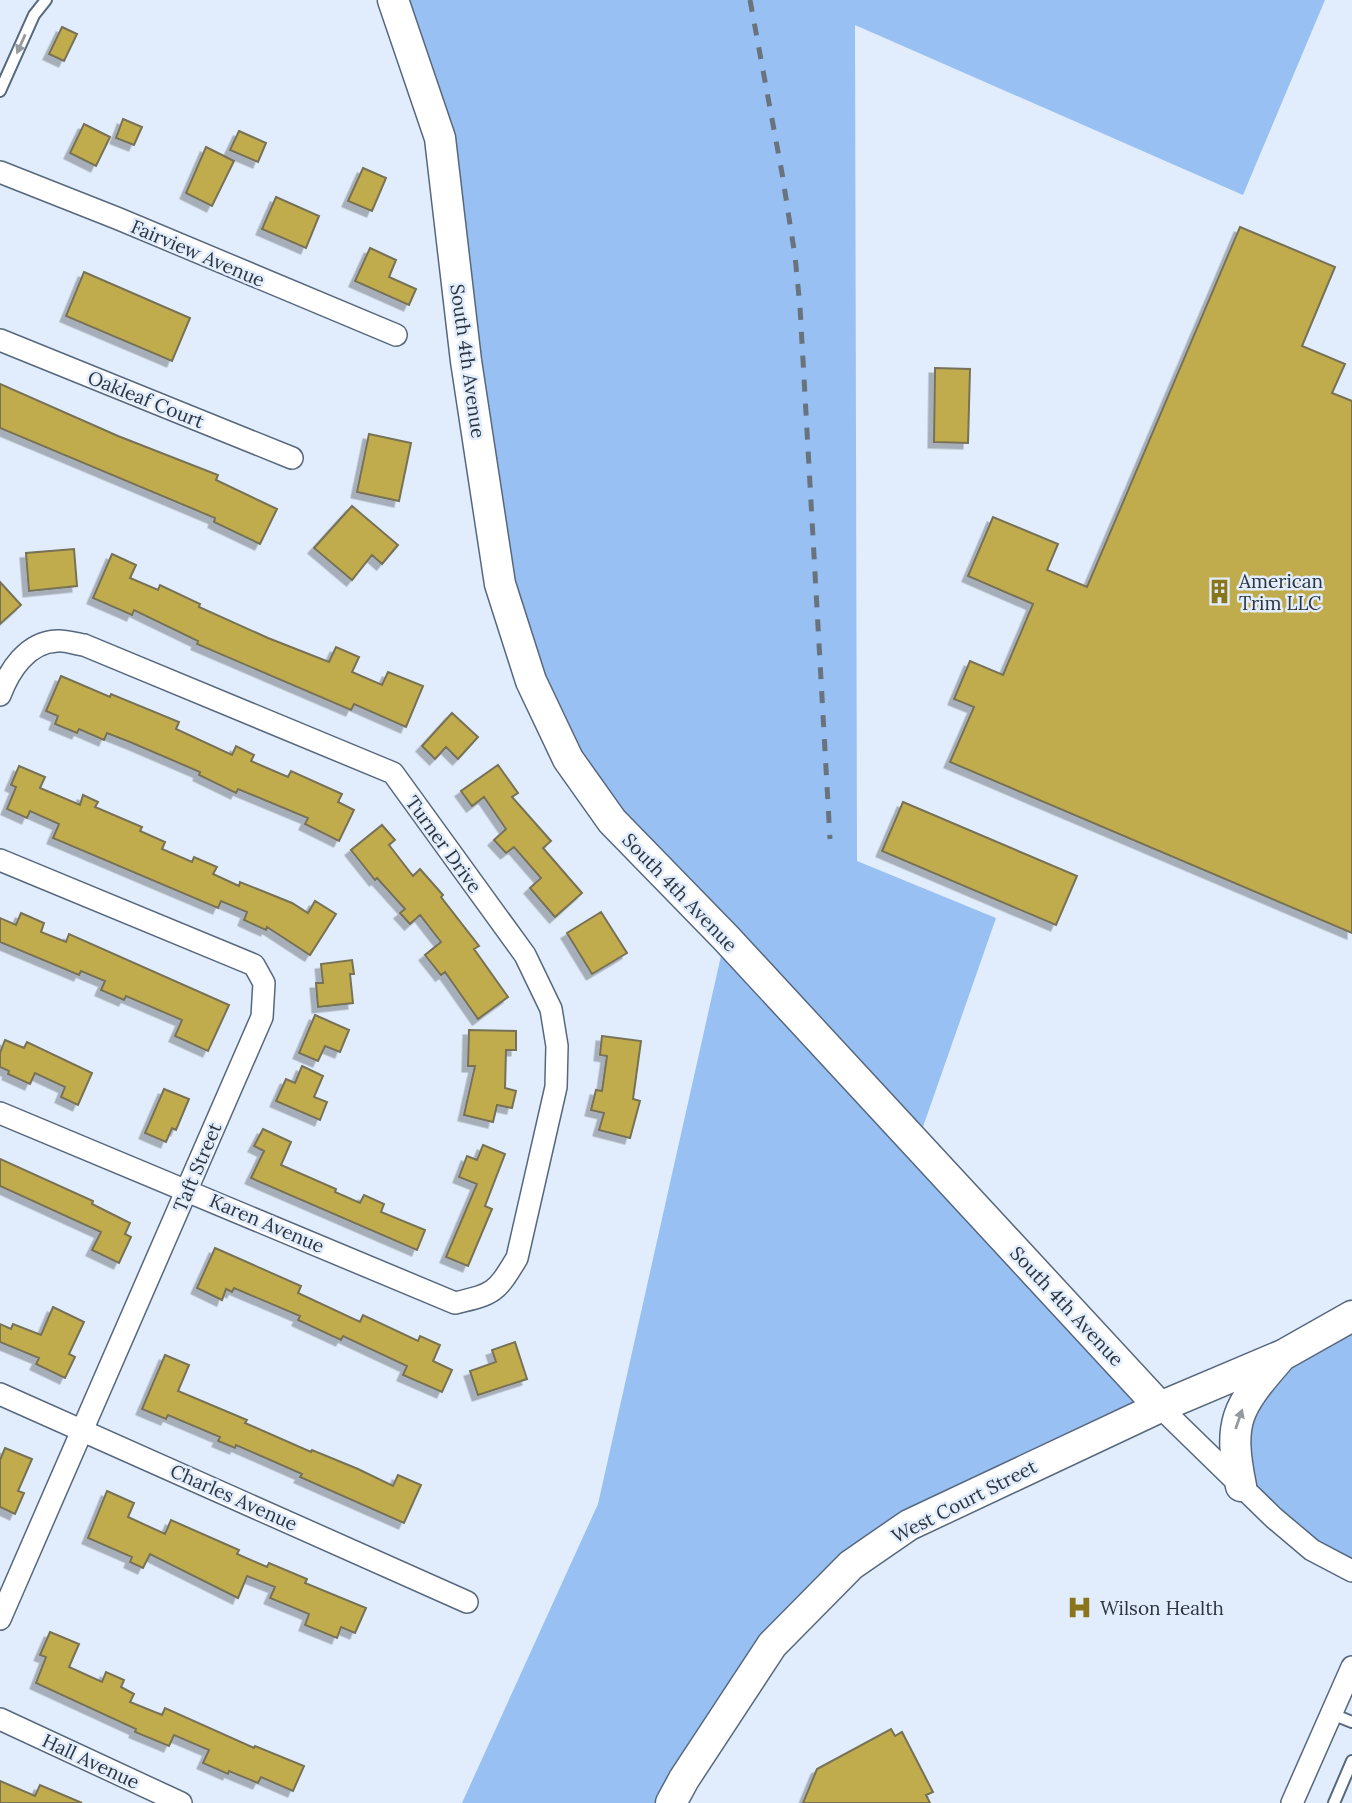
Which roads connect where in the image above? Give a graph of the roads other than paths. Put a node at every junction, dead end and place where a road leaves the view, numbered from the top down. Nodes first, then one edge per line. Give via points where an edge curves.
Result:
1 (46, 0) edge
2 (393, 0) edge
3 (0, 92) edge
4 (0, 172) edge
5 (396, 335) dead end
6 (0, 340) edge
7 (292, 458) dead end
8 (0, 695) edge
9 (0, 860) edge
10 (0, 1112) edge
11 (187, 1190) junction
12 (455, 1303) joint
13 (1352, 1316) edge
14 (1283, 1355) junction
15 (0, 1394) edge
16 (1160, 1407) junction
17 (83, 1430) junction
18 (1241, 1486) junction
19 (1352, 1571) edge
20 (467, 1602) dead end
21 (0, 1619) edge
22 (1352, 1667) edge
23 (1332, 1714) junction
24 (0, 1719) edge
25 (1352, 1722) edge
26 (1352, 1761) edge
27 (181, 1803) edge
28 (671, 1803) edge
29 (1292, 1803) edge
30 (1334, 1803) edge

1 -> 3 lane via 34,15
2 - 16 street, South 4th Avenue via 440,138 466,361 500,584 531,681 568,759 612,821
4 - 5 street, Fairview Avenue
6 - 7 street, Oakleaf Court
8 - 12 street, Turner Drive via 8,675 29,650 55,640 84,645 393,774 525,955 551,1009 557,1046 556,1087 517,1258 487,1296
9 - 11 street, Taft Street via 254,965 264,983 262,1017
10 - 11 street, Karen Avenue
11 - 12 street, Karen Avenue
11 - 17 street, Taft Street
13 - 14 street, West Court Street
14 - 16 street, West Court Street
18 -> 14 street via 1234,1454 1236,1423 1250,1392
15 - 17 street, Charles Avenue
16 - 18 street, South 4th Avenue
16 - 28 street, West Court Street via 909,1525 851,1565 772,1645
17 - 20 street, Charles Avenue
17 - 21 street, Taft Street
18 - 19 street, South 4th Avenue via 1312,1550
22 - 23 street
23 - 25 lane
23 - 29 street
24 - 27 street, Hall Avenue
26 - 30 lane

